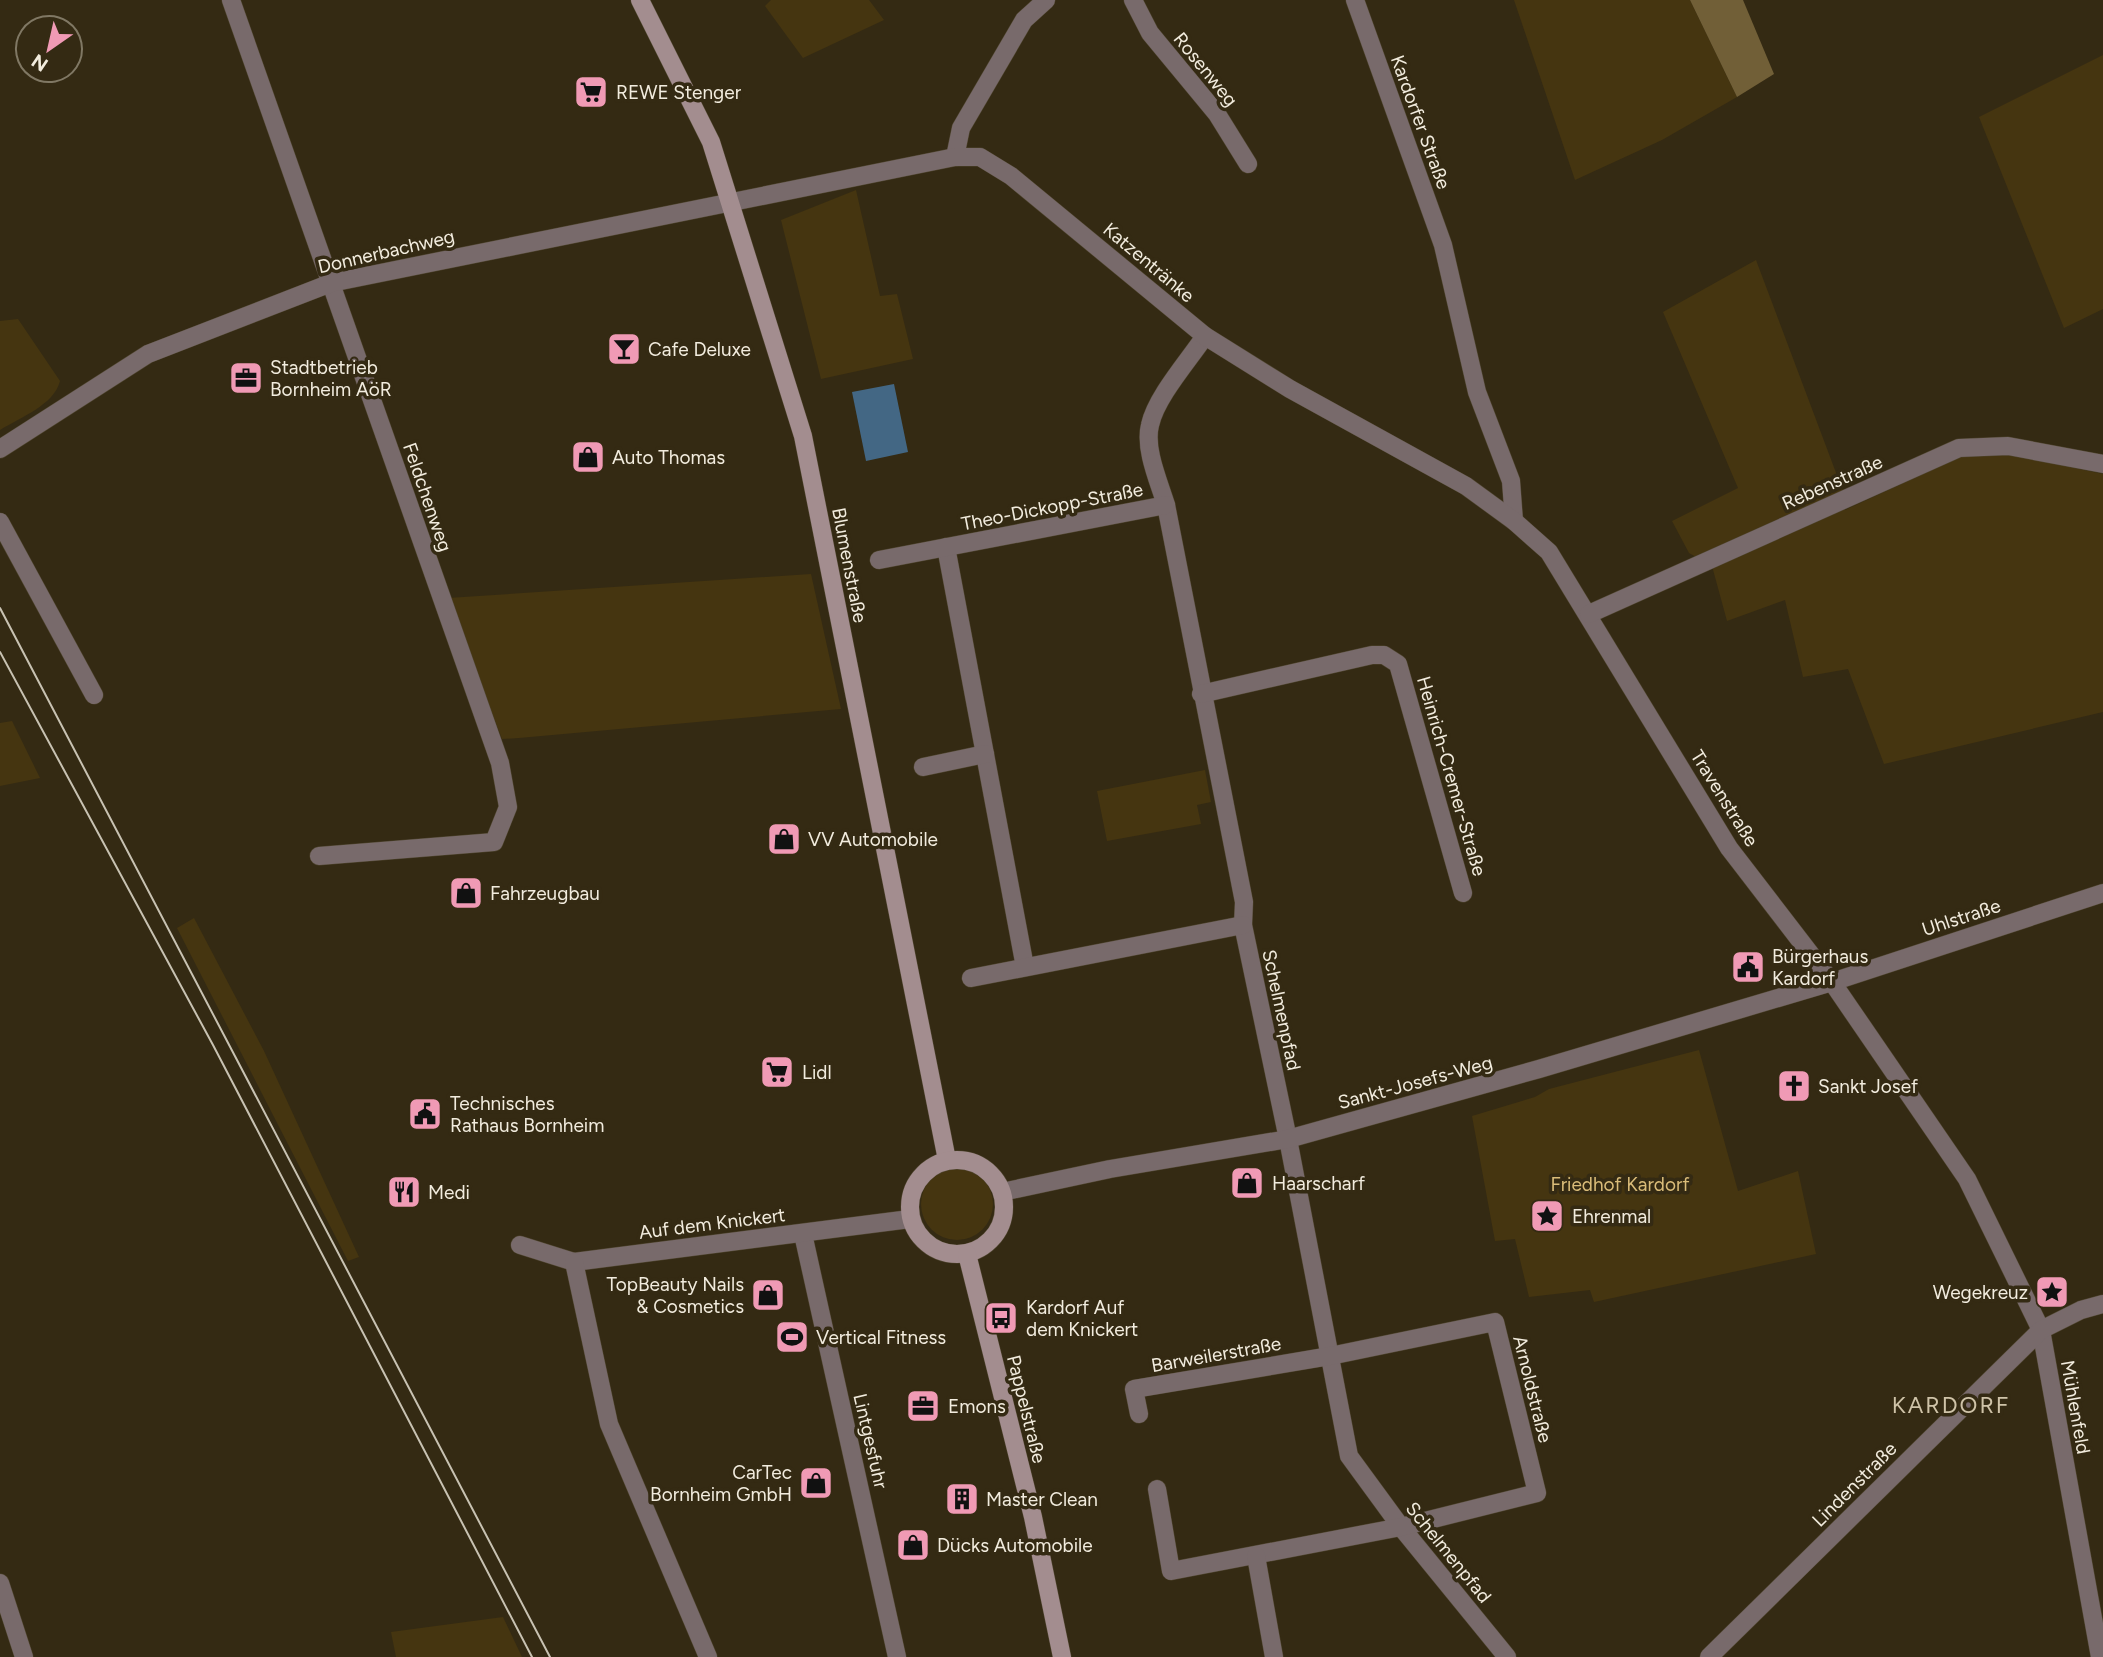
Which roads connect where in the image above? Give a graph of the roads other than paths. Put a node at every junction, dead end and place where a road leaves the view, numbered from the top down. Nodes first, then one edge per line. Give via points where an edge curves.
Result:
1 (231, 0) edge
2 (640, 0) edge
3 (1046, 0) edge
4 (1133, 0) edge
5 (1355, 0) edge
6 (955, 156) junction
7 (1248, 164) dead end
8 (731, 201) junction
9 (331, 282) junction
10 (1205, 336) junction
11 (0, 449) edge
12 (2103, 464) edge
13 (1166, 505) junction
14 (1514, 521) junction
15 (0, 522) edge
16 (946, 547) junction
17 (880, 560) dead end
18 (1588, 614) junction
19 (1201, 694) junction
20 (94, 695) dead end
21 (985, 754) junction
22 (923, 767) dead end
23 (318, 856) dead end
24 (1464, 893) dead end
25 (2103, 893) edge
26 (1243, 925) junction
27 (1025, 967) junction
28 (971, 978) dead end
29 (1832, 982) junction
30 (1288, 1139) junction
31 (947, 1160) junction
32 (1002, 1192) junction
33 (911, 1219) junction
34 (803, 1234) junction
35 (520, 1245) dead end
36 (967, 1254) junction
37 (574, 1262) junction
38 (2103, 1304) edge
39 (2041, 1330) junction
40 (1330, 1356) junction
41 (1139, 1414) dead end
42 (1157, 1489) dead end
43 (1401, 1527) junction
44 (1256, 1556) junction
45 (0, 1583) edge
46 (24, 1657) edge
47 (708, 1657) edge
48 (897, 1657) edge
49 (1062, 1657) edge
50 (1274, 1657) edge
51 (1507, 1657) edge
52 (1709, 1657) edge
53 (2099, 1657) edge

1 - 9 street, Feldchenweg
2 - 8 main road, Blumenstraße via 691,97
3 - 6 street via 1024,20 961,128
4 - 7 street, Rosenweg via 1150,33 1217,114
5 - 14 street, Kardorfer Straße via 1447,259 1477,392 1511,481
6 - 8 street, Katzentränke
6 - 10 street, Katzentränke via 979,157 1012,176
8 - 9 street, Donnerbachweg
8 - 31 main road, Blumenstraße via 803,436
9 - 11 street, Donnerbachweg via 148,354
9 - 23 street, Feldchenweg via 500,763 508,807 494,842
10 - 13 street, Schelmenpfad via 1149,425
10 - 14 street, Katzentränke via 1290,389 1466,486
12 - 18 street, Rebenstraße via 2008,446 1959,448
13 - 16 street, Theo-Dickopp-Straße
13 - 19 street, Schelmenpfad
14 - 18 street, Travenstraße via 1549,552
15 - 20 street
16 - 17 street, Theo-Dickopp-Straße
16 - 21 street, Theo-Dickopp-Straße
18 - 29 street, Travenstraße via 1729,848
19 - 24 street, Heinrich-Cremer-Straße via 1372,655 1392,659 1398,664
19 - 26 street, Schelmenpfad via 1244,902
21 - 22 street
21 - 27 street, Theo-Dickopp-Straße
25 - 29 street, Uhlstraße
26 - 27 street
26 - 30 street, Schelmenpfad
27 - 28 street
29 - 30 street, Sankt-Josefs-Weg
29 - 39 street, Travenstraße via 1967,1179
30 - 32 street, Sankt-Josefs-Weg
30 - 40 street, Schelmenpfad
31 - 32 main road via 980,1165
31 - 33 main road via 916,1182 909,1201
32 - 36 main road via 1005,1212 998,1231 986,1245
33 - 34 street, Auf dem Knickert
33 - 36 main road via 928,1245 947,1254
34 - 37 street, Auf dem Knickert
34 - 48 street, Lintgesfuhr
35 - 37 street, Auf dem Knickert
36 - 49 main road, Pappelstraße via 1033,1517
37 - 47 street via 608,1424
38 - 39 street, Lindenstraße
39 - 52 street, Lindenstraße
39 - 53 street, Mühlenfeld
40 - 41 street, Barweilerstraße via 1134,1390
40 - 43 street, Schelmenpfad via 1349,1456
40 - 43 street, Arnoldstraße via 1495,1322 1537,1493
42 - 44 street via 1171,1571
43 - 44 street
43 - 51 street, Schelmenpfad
44 - 50 street
45 - 46 street

